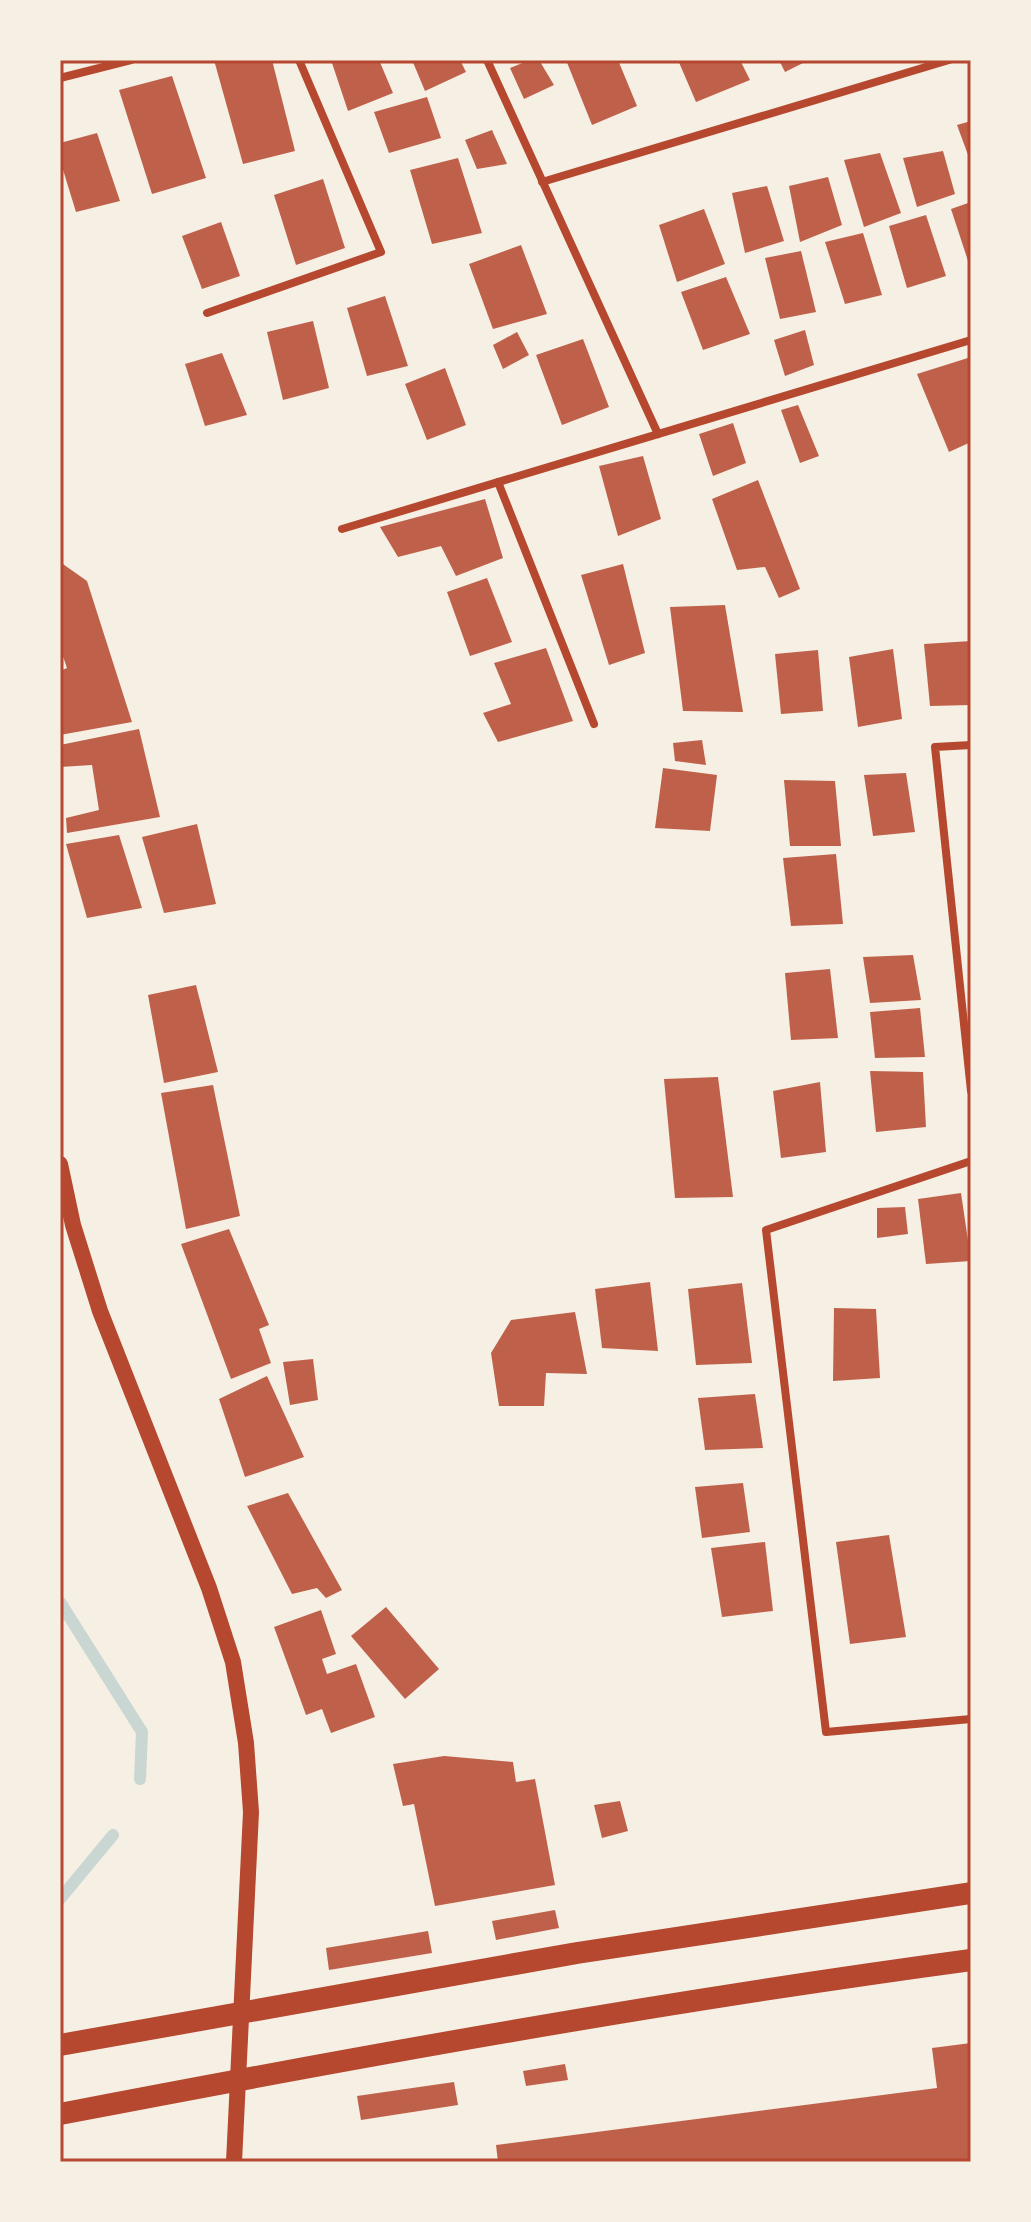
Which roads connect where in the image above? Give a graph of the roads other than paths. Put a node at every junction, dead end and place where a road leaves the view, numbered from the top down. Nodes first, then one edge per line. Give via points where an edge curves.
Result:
1 (131, 60) edge
2 (299, 60) edge
3 (487, 60) edge
4 (949, 60) edge
5 (60, 78) edge
6 (542, 182) junction
7 (207, 313) dead end
8 (971, 340) edge
9 (658, 434) junction
10 (498, 482) junction
11 (342, 529) dead end
12 (594, 724) dead end
13 (971, 745) edge
14 (971, 977) edge
15 (961, 978) junction
16 (971, 1091) edge
17 (971, 1161) edge
18 (60, 1164) edge
19 (971, 1719) edge
20 (971, 1893) edge
21 (971, 1960) edge
22 (240, 2012) junction
23 (60, 2045) edge
24 (239, 2081) junction
25 (64, 2113) edge
26 (234, 2162) edge

1 - 5 street
2 - 7 street via 381,252
3 - 6 street
4 - 6 street
6 - 9 street
8 - 9 street
9 - 10 street
10 - 11 street
10 - 12 street
13 - 15 street via 935,747
14 - 15 street
15 - 16 street
17 - 19 street via 766,1230 826,1732
18 - 22 main road via 100,1311 233,1662 251,1812
20 - 22 highway via 577,1953
21 - 24 highway via 818,1981
22 - 23 highway
22 - 24 main road
24 - 25 highway
24 - 26 main road

